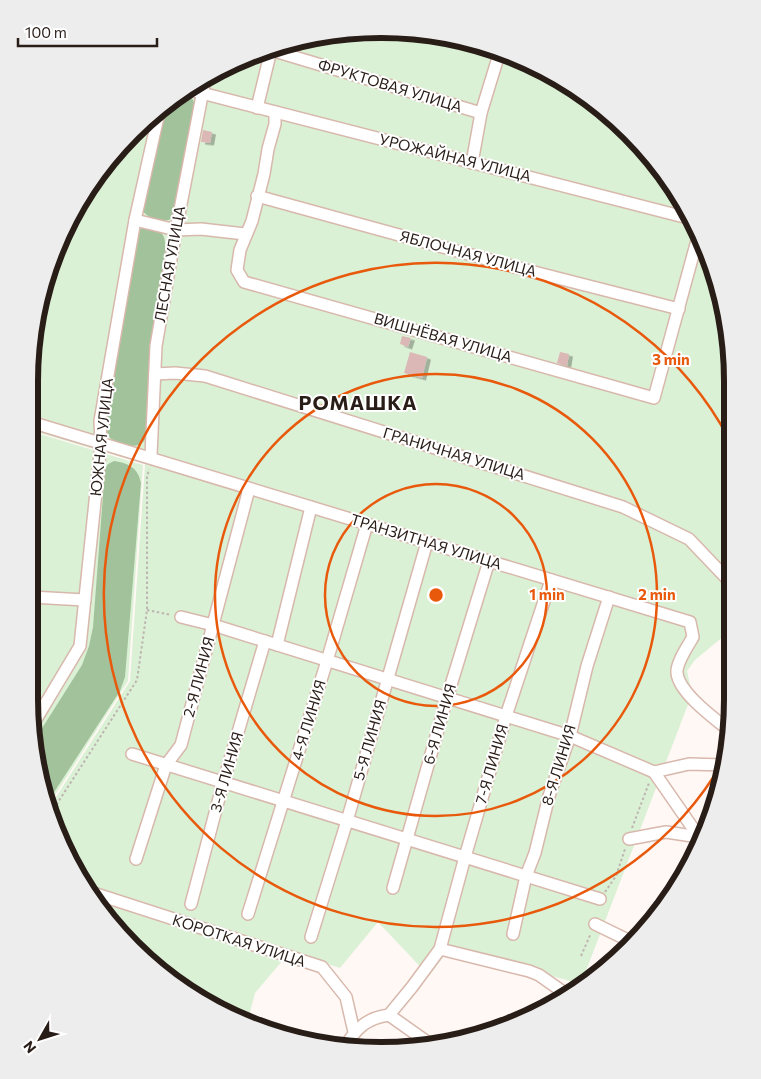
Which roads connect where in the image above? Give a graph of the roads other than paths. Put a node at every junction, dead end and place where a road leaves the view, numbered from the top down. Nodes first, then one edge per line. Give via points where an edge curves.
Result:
1 (283, 52) edge
2 (269, 56) edge
3 (498, 59) edge
4 (204, 86) edge
5 (195, 92) edge
6 (203, 94) junction
7 (257, 108) junction
8 (275, 112) junction
9 (481, 113) junction
10 (157, 120) edge
11 (472, 163) junction
12 (488, 167) junction
13 (257, 196) junction
14 (680, 213) edge
15 (682, 216) edge
16 (135, 220) junction
17 (176, 230) junction
18 (246, 234) junction
19 (695, 245) edge
20 (679, 309) junction
21 (155, 374) junction
22 (38, 424) edge
23 (101, 444) junction
24 (151, 456) junction
25 (249, 489) junction
26 (311, 507) junction
27 (367, 524) junction
28 (427, 542) junction
29 (489, 561) junction
30 (724, 575) edge
31 (551, 580) junction
32 (38, 597) edge
33 (609, 598) junction
34 (85, 600) junction
35 (181, 617) road end
36 (213, 625) junction
37 (271, 643) junction
38 (327, 661) junction
39 (387, 679) junction
40 (447, 698) junction
41 (38, 716) edge
42 (506, 716) junction
43 (723, 725) edge
44 (570, 736) junction
45 (132, 754) dead end
46 (166, 765) junction
47 (717, 765) edge
48 (654, 772) junction
49 (223, 782) junction
50 (283, 801) junction
51 (348, 821) junction
52 (696, 832) edge
53 (694, 837) edge
54 (629, 838) road end
55 (406, 839) junction
56 (465, 857) junction
57 (136, 859) dead end
58 (526, 876) junction
59 (393, 888) dead end
60 (99, 895) edge
61 (600, 899) road end
62 (191, 904) dead end
63 (248, 914) dead end
64 (595, 924) road end
65 (513, 934) dead end
66 (311, 937) dead end
67 (625, 939) edge
68 (440, 949) junction
69 (561, 990) edge
70 (389, 1015) junction
71 (354, 1032) junction
72 (423, 1039) edge
73 (349, 1040) edge

1 - 9 street, ФРУКТОВАЯ УЛИЦА
2 - 7 street
3 - 9 street
4 - 6 street, ЛЕСНАЯ УЛИЦА
5 - 6 street, УРОЖАЙНАЯ УЛИЦА
6 - 7 street, УРОЖАЙНАЯ УЛИЦА
6 - 17 street, ЛЕСНАЯ УЛИЦА
7 - 8 street, УРОЖАЙНАЯ УЛИЦА
8 - 11 street, УРОЖАЙНАЯ УЛИЦА
8 - 13 street via 275,124
9 - 11 street
10 - 16 street, ЮЖНАЯ УЛИЦА
11 - 12 street, УРОЖАЙНАЯ УЛИЦА
12 - 14 street via 493,162
12 - 15 street, УРОЖАЙНАЯ УЛИЦА
13 - 18 street
13 - 20 street, ЯБЛОЧНАЯ УЛИЦА
16 - 17 street
16 - 23 street, ЮЖНАЯ УЛИЦА via 100,421
17 - 18 street
17 - 21 street, ЛЕСНАЯ УЛИЦА via 156,346
18 - 20 street, ВИШНЁВАЯ УЛИЦА via 237,270 244,282 654,398
19 - 20 street
21 - 24 street, ЛЕСНАЯ УЛИЦА
21 - 30 street, ГРАНИЧНАЯ УЛИЦА via 205,376 623,507 690,539
22 - 23 street, ТРАНЗИТНАЯ УЛИЦА
23 - 24 street, ТРАНЗИТНАЯ УЛИЦА
23 - 34 street, ЮЖНАЯ УЛИЦА
24 - 25 street, ТРАНЗИТНАЯ УЛИЦА
25 - 26 street, ТРАНЗИТНАЯ УЛИЦА
25 - 36 street, 2-Я ЛИНИЯ
26 - 27 street, ТРАНЗИТНАЯ УЛИЦА
26 - 37 street, 3-Я ЛИНИЯ
27 - 28 street, ТРАНЗИТНАЯ УЛИЦА
27 - 38 street, 4-Я ЛИНИЯ
28 - 29 street, ТРАНЗИТНАЯ УЛИЦА
28 - 39 street, 5-Я ЛИНИЯ
29 - 31 street, ТРАНЗИТНАЯ УЛИЦА
29 - 40 street, 6-Я ЛИНИЯ
31 - 33 street, ТРАНЗИТНАЯ УЛИЦА
31 - 42 street, 7-Я ЛИНИЯ
32 - 34 street
33 - 43 street, ТРАНЗИТНАЯ УЛИЦА via 690,622 693,637 677,673 684,691
33 - 44 street, 8-Я ЛИНИЯ via 587,666
34 - 41 street, ЮЖНАЯ УЛИЦА via 80,646
35 - 36 street
36 - 37 street
36 - 46 street, 2-Я ЛИНИЯ via 181,745
37 - 38 street
37 - 49 street, 3-Я ЛИНИЯ
38 - 39 street
38 - 50 street, 4-Я ЛИНИЯ
39 - 40 street
39 - 51 street, 5-Я ЛИНИЯ
40 - 42 street
40 - 55 street, 6-Я ЛИНИЯ
42 - 44 street
42 - 56 street, 7-Я ЛИНИЯ
44 - 48 street
44 - 58 street, 8-Я ЛИНИЯ
45 - 46 street
46 - 49 street
46 - 57 street, 2-Я ЛИНИЯ
47 - 48 street via 688,764
48 - 52 street
49 - 50 street
49 - 62 street, 3-Я ЛИНИЯ
50 - 51 street
50 - 63 street, 4-Я ЛИНИЯ
51 - 55 street
51 - 66 street, 5-Я ЛИНИЯ
53 - 54 street via 666,832
55 - 56 street
55 - 59 street, 6-Я ЛИНИЯ
56 - 58 street
56 - 68 street, 7-Я ЛИНИЯ
58 - 61 street
58 - 65 street, 8-Я ЛИНИЯ
60 - 71 street, КОРОТКАЯ УЛИЦА via 322,967 346,997
64 - 67 street
68 - 69 street via 529,971
68 - 70 street
70 - 71 street via 376,1017
70 - 72 street
71 - 73 street

